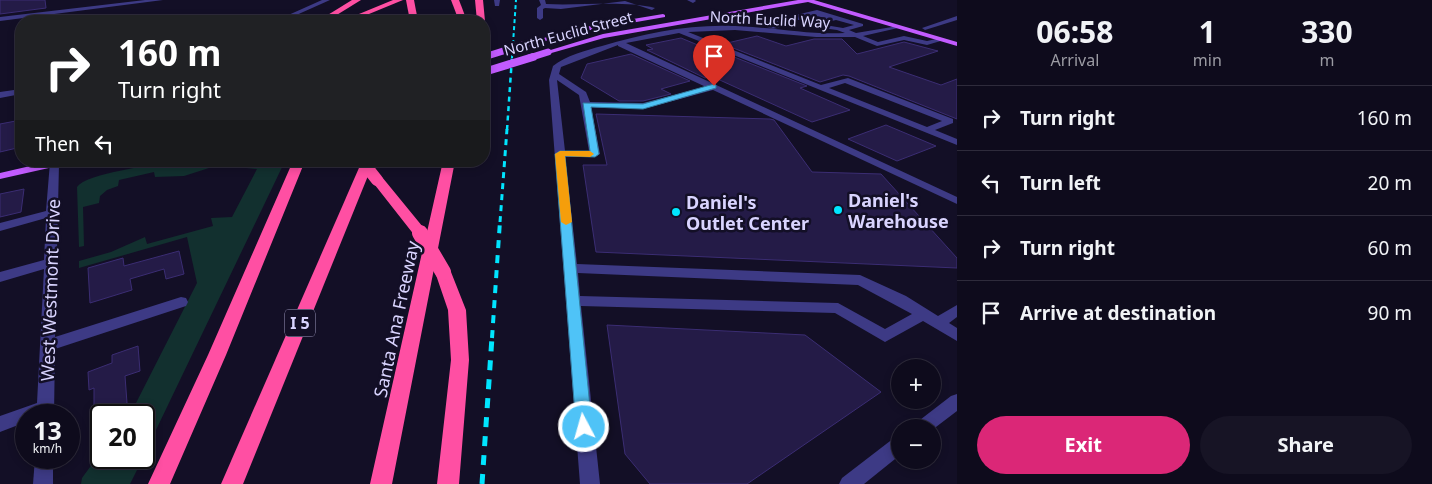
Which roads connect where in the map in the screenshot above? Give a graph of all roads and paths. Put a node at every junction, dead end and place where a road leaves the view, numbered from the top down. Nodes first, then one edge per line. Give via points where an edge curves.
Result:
1 (148, 0) edge
2 (160, 0) edge
3 (327, 0) edge
4 (357, 0) edge
5 (399, 0) edge
6 (410, 0) edge
7 (455, 0) edge
8 (479, 0) edge
9 (623, 0) edge
10 (627, 0) edge
11 (769, 0) edge
12 (808, 0) edge
13 (828, 0) edge
14 (543, 3) edge
15 (585, 5) junction
16 (652, 8) dead end
17 (592, 9) dead end
18 (711, 9) dead end
19 (31, 15) edge
20 (292, 15) edge
21 (332, 15) edge
22 (361, 15) edge
23 (413, 15) edge
24 (460, 15) edge
25 (480, 15) edge
26 (674, 15) dead end
27 (15, 17) edge
28 (540, 18) dead end
29 (957, 18) edge
30 (0, 19) edge
31 (805, 26) junction
32 (896, 27) junction
33 (925, 28) junction
34 (843, 30) junction
35 (680, 31) junction
36 (798, 35) junction
37 (856, 37) junction
38 (957, 37) edge
39 (941, 40) junction
40 (621, 44) junction
41 (957, 44) edge
42 (490, 55) edge
43 (490, 70) edge
44 (556, 71) junction
45 (714, 86) junction
46 (822, 87) junction
47 (15, 93) edge
48 (0, 96) edge
49 (586, 104) junction
50 (927, 130) junction
51 (957, 142) edge
52 (560, 154) junction
53 (42, 167) edge
54 (59, 167) edge
55 (296, 167) edge
56 (365, 167) edge
57 (367, 167) edge
58 (448, 167) edge
59 (0, 176) edge
60 (957, 201) edge
61 (52, 213) junction
62 (0, 226) edge
63 (50, 263) junction
64 (571, 268) junction
65 (0, 277) edge
66 (573, 301) junction
67 (181, 302) dead end
68 (957, 310) edge
69 (923, 314) junction
70 (938, 323) junction
71 (957, 335) edge
72 (48, 345) junction
73 (957, 401) edge
74 (45, 404) edge
75 (934, 419) edge
76 (15, 420) edge
77 (0, 424) edge
78 (891, 451) edge
79 (44, 469) edge
80 (43, 484) edge
81 (159, 484) edge
82 (232, 484) edge
83 (381, 484) edge
84 (448, 484) edge
85 (590, 484) edge
86 (849, 484) edge

1 - 2 street
1 - 19 street
3 - 20 street
4 - 21 highway
5 - 22 highway
6 - 23 highway
7 - 24 highway
8 - 25 highway
9 - 15 street
10 - 16 street
11 - 18 main road
12 - 32 main road
12 - 43 main road, North Euclid Street, bridge via 603,36
13 - 33 main road
14 - 15 street
14 - 28 street
15 - 17 street
26 - 42 main road, North Euclid Street, bridge via 555,36
27 - 30 street
29 - 33 street
31 - 34 street
31 - 34 street via 834,18 818,14 784,22 780,26 764,23 817,12 861,25
31 - 36 street via 792,26
32 - 37 street, North Euclid Way
32 - 39 main road
33 - 38 main road
34 - 37 street
35 - 36 street, North Euclid Way via 725,28
35 - 40 street, North Euclid Way
35 - 46 street
36 - 37 street, North Euclid Way
37 - 39 street via 877,44 904,38 927,43
39 - 41 main road
40 - 44 street, North Euclid Way via 570,59
40 - 45 street
44 - 49 street via 583,94
44 - 52 street via 553,80
45 - 49 street via 643,106
45 - 60 street
46 - 50 street
46 - 50 street via 845,80 950,120
47 - 48 street
49 - 52 street via 595,154
50 - 51 street
52 - 64 street
53 - 59 main road
54 - 61 street, West Westmont Drive
55 - 81 highway
56 - 82 highway, I 5
57 - 84 highway, bridge via 430,248 457,310 460,360
58 - 83 highway, Santa Ana Freeway
61 - 62 street
61 - 63 street, West Westmont Drive
63 - 65 street
63 - 72 street, West Westmont Drive
64 - 66 street
64 - 69 street via 860,280
66 - 69 street via 838,308 885,336
66 - 85 street
67 - 72 street
68 - 70 street
69 - 70 street
70 - 71 street
72 - 74 street, West Westmont Drive
73 - 75 street
76 - 77 street
78 - 86 street
79 - 80 street

